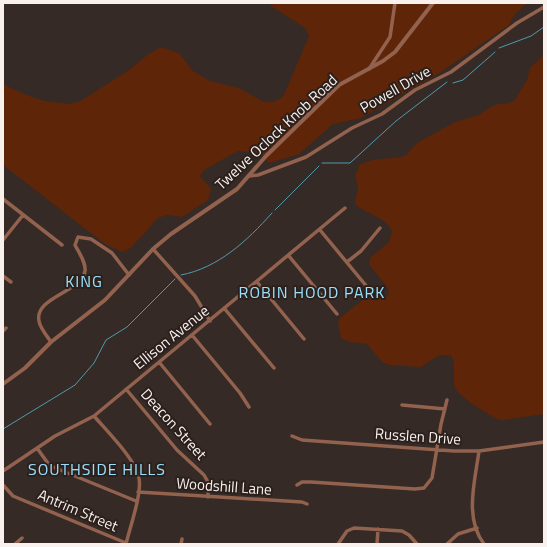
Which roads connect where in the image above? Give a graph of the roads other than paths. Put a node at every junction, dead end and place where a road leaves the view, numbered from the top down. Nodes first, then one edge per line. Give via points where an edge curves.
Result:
1 (395, 3) edge
2 (433, 3) edge
3 (544, 7) edge
4 (369, 69) junction
5 (249, 176) junction
6 (3, 199) edge
7 (345, 208) dead end
8 (23, 215) junction
9 (380, 228) dead end
10 (320, 230) junction
11 (3, 240) edge
12 (62, 245) dead end
13 (153, 249) junction
14 (288, 255) junction
15 (347, 262) junction
16 (129, 275) junction
17 (3, 276) edge
18 (11, 282) dead end
19 (257, 282) junction
20 (368, 288) dead end
21 (224, 308) junction
22 (337, 314) dead end
23 (210, 321) junction
24 (192, 335) junction
25 (304, 339) dead end
26 (51, 342) junction
27 (159, 362) junction
28 (274, 368) dead end
29 (3, 384) edge
30 (126, 389) junction
31 (447, 400) dead end
32 (402, 405) dead end
33 (249, 408) dead end
34 (445, 409) junction
35 (94, 416) junction
36 (210, 424) dead end
37 (292, 436) dead end
38 (544, 442) edge
39 (37, 448) junction
40 (436, 450) junction
41 (479, 451) junction
42 (3, 471) edge
43 (3, 485) edge
44 (297, 485) dead end
45 (138, 492) junction
46 (208, 497) junction
47 (136, 501) junction
48 (307, 504) dead end
49 (477, 528) junction
50 (378, 529) junction
51 (22, 538) dead end
52 (182, 538) dead end
53 (126, 543) edge
54 (15, 544) edge
55 (181, 544) edge
56 (338, 544) edge
57 (377, 544) edge
58 (417, 544) edge
59 (447, 544) edge
60 (484, 544) edge

1 - 4 street via 390,37
2 - 4 street, Twelve Oclock Knob Road via 400,48
3 - 5 street, Powell Drive via 450,72 415,90 382,114 352,128 306,156 258,175
4 - 5 street, Twelve Oclock Knob Road via 339,85
5 - 13 street, Twelve Oclock Knob Road via 237,189
6 - 8 street
7 - 10 street, Ellison Avenue
8 - 11 street
8 - 12 street
9 - 15 street via 361,251
10 - 14 street, Ellison Avenue
10 - 15 street
13 - 16 street, Twelve Oclock Knob Road
13 - 23 street via 195,296
14 - 19 street, Ellison Avenue
14 - 22 street
15 - 20 street
16 - 26 street, Twelve Oclock Knob Road via 99,305
16 - 26 street via 112,253 91,240 78,237 75,245 84,264 84,275 79,282 49,302 39,315 39,323
17 - 18 street
19 - 21 street, Ellison Avenue
19 - 25 street
21 - 23 street, Ellison Avenue
21 - 28 street
23 - 24 street, Ellison Avenue
24 - 27 street, Ellison Avenue
24 - 33 street
26 - 29 street, Twelve Oclock Knob Road via 25,368
27 - 30 street, Ellison Avenue
27 - 36 street
30 - 35 street, Ellison Avenue
30 - 46 street, Deacon Street via 177,450 204,475 208,482
31 - 34 street
32 - 34 street
34 - 40 street
35 - 39 street, Ellison Avenue
35 - 45 street via 134,465 139,478
37 - 40 street, Russlen Drive via 302,440
38 - 41 street, Russlen Drive
39 - 42 street, Ellison Avenue
39 - 47 street via 53,467
40 - 41 street, Russlen Drive
40 - 44 street via 432,478 427,486 421,489 311,482
41 - 49 street via 472,510
43 - 53 street, Antrim Street via 13,496
45 - 46 street, Woodshill Lane
45 - 47 street
46 - 48 street, Woodshill Lane
47 - 53 street
49 - 59 street via 458,534
49 - 60 street
50 - 56 street via 354,528 347,531
50 - 57 street
50 - 58 street via 402,531
51 - 54 street
52 - 55 street

